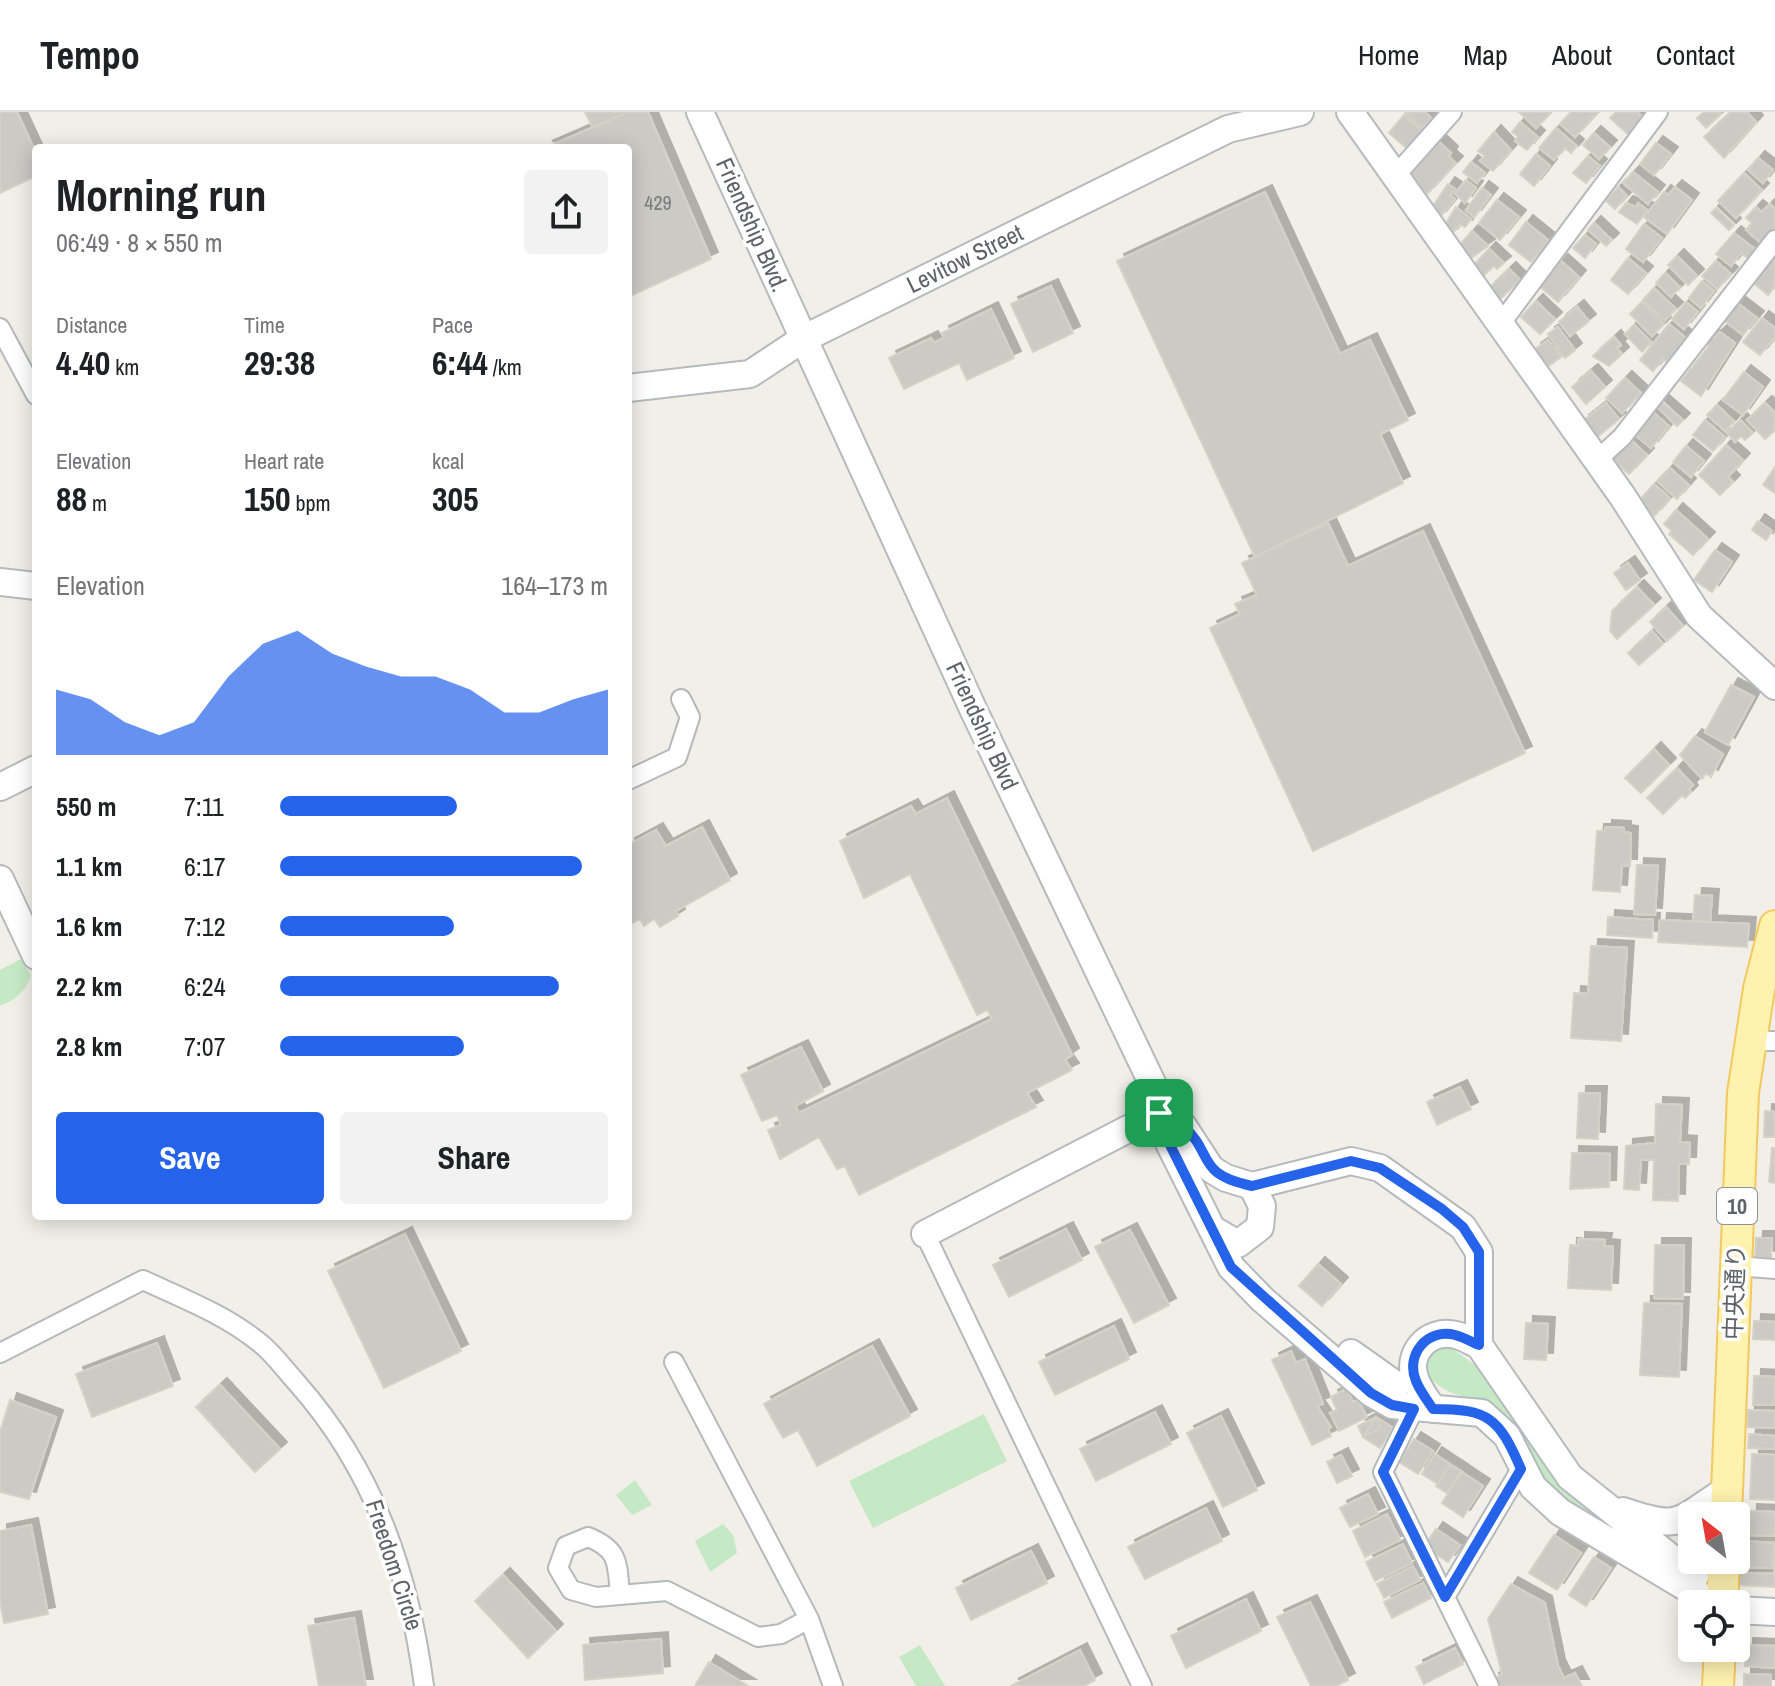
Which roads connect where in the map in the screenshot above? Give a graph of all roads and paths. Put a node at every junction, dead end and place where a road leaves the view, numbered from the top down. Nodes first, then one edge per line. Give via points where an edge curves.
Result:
1 (700, 112) edge
2 (1255, 112) edge
3 (1300, 112) edge
4 (1350, 112) edge
5 (1452, 112) edge
6 (1658, 112) edge
7 (1228, 129) junction
8 (1395, 176) junction
9 (1775, 240) edge
10 (1499, 326) junction
11 (0, 328) edge
12 (803, 339) junction
13 (32, 388) edge
14 (632, 388) edge
15 (1597, 460) junction
16 (0, 582) edge
17 (32, 586) edge
18 (1775, 686) edge
19 (681, 699) dead end
20 (32, 771) edge
21 (632, 778) edge
22 (0, 787) edge
23 (0, 879) edge
24 (1775, 926) edge
25 (32, 947) edge
26 (1762, 1041) edge
27 (1159, 1113) junction
28 (1252, 1186) junction
29 (925, 1234) joint
30 (1220, 1235) junction
31 (1736, 1266) junction
32 (1775, 1269) edge
33 (1479, 1345) junction
34 (0, 1353) edge
35 (674, 1362) dead end
36 (1396, 1385) dead end
37 (1424, 1409) junction
38 (1521, 1469) junction
39 (1727, 1502) edge
40 (1601, 1504) junction
41 (1678, 1522) edge
42 (1694, 1590) edge
43 (1706, 1590) edge
44 (620, 1595) dead end
45 (1445, 1597) junction
46 (1750, 1611) edge
47 (1775, 1612) edge
48 (809, 1619) junction
49 (1719, 1662) edge
50 (424, 1686) edge
51 (833, 1686) edge
52 (1142, 1686) edge
53 (1489, 1686) edge
54 (1718, 1686) edge

1 - 12 street, Friendship Blvd.
2 - 7 street
3 - 7 street, Levitow Street
4 - 8 street
5 - 8 street
6 - 10 street
7 - 12 street, Levitow Street
8 - 10 street
9 - 15 street via 1622,437
10 - 15 street
11 - 13 street
12 - 14 street, Levitow Street via 750,374
12 - 27 street, Friendship Blvd via 1154,1087
15 - 18 street via 1699,616
16 - 17 street
19 - 21 street via 690,717 677,757
20 - 22 street
23 - 25 street
24 - 26 main road, 中央通り / 10
26 - 31 main road, 中央通り / 10 via 1738,1174
27 - 28 street via 1183,1126 1211,1169
27 - 29 street
27 - 30 street, Friendship Blvd via 1164,1133
28 - 30 street via 1262,1206 1260,1227 1238,1244
28 - 33 street via 1351,1161 1380,1168 1442,1209 1463,1227 1479,1252
29 - 52 street
30 - 36 street via 1241,1259
30 - 37 street, Friendship Blvd via 1231,1267 1371,1393 1392,1405
31 - 32 street
31 - 39 main road, 中央通り / 10
33 - 37 street via 1453,1334 1432,1336 1417,1347 1412,1363
33 - 40 street via 1570,1477
34 - 50 street, Freedom Circle via 143,1280 202,1305 263,1345 321,1411 375,1499 415,1616
35 - 48 street
37 - 38 street via 1482,1413 1507,1436
37 - 45 street via 1383,1472
38 - 42 street via 1560,1512
38 - 45 street
40 - 41 street via 1657,1523
40 - 43 street
44 - 48 street via 667,1591 758,1637 781,1634
45 - 53 street
46 - 47 street
48 - 51 street
49 - 54 main road

